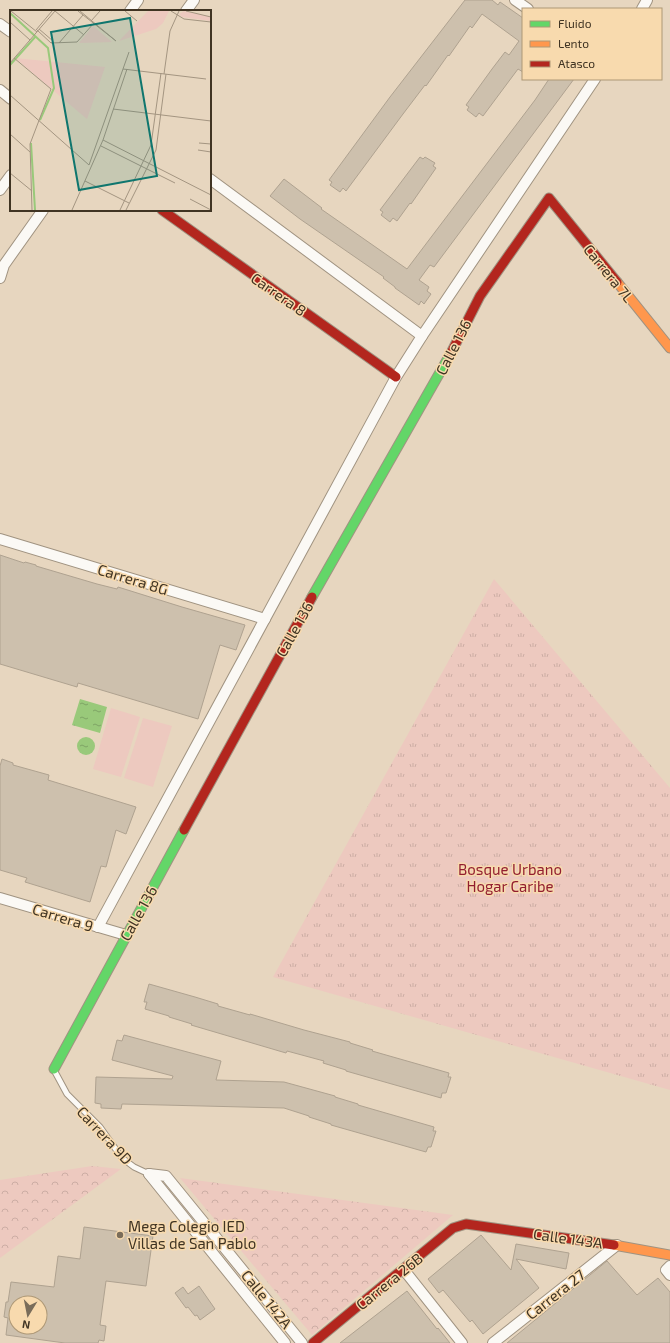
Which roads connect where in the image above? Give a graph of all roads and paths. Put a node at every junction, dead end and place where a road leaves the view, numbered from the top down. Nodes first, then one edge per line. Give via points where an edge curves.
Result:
1 (138, 0) edge
2 (194, 0) edge
3 (516, 0) edge
4 (527, 8) edge
5 (131, 10) edge
6 (187, 10) edge
7 (0, 24) edge
8 (10, 31) edge
9 (594, 80) edge
10 (0, 90) edge
11 (10, 98) edge
12 (10, 176) edge
13 (211, 180) edge
14 (0, 190) edge
15 (549, 198) joint
16 (42, 211) edge
17 (163, 211) edge
18 (0, 278) edge
19 (422, 336) junction
20 (670, 348) edge
21 (396, 377) junction
22 (0, 539) edge
23 (265, 619) junction
24 (0, 898) edge
25 (98, 927) junction
26 (126, 935) junction
27 (54, 1069) joint
28 (149, 1174) junction
29 (466, 1224) joint
30 (617, 1245) junction
31 (670, 1255) edge
32 (670, 1266) edge
33 (404, 1270) junction
34 (670, 1275) edge
35 (285, 1343) edge
36 (302, 1343) edge
37 (313, 1343) edge
38 (462, 1343) edge
39 (493, 1343) edge

1 - 5 street
2 - 6 street
3 - 4 street
7 - 8 street
9 - 19 street, Calle 136
10 - 11 street
12 - 14 street
13 - 19 street
15 - 20 street, Carrera 7L
15 - 26 street, Calle 136 via 480,296 450,355 294,628
16 - 18 street via 4,265
17 - 21 street, Carrera 8
19 - 21 street, Calle 136
21 - 23 street, Calle 136
22 - 23 street, Carrera 8G
23 - 25 street, Calle 136
24 - 25 street, Carrera 9
25 - 26 street, Carrera 9
26 - 27 street, Calle 136 via 87,1013
27 - 28 lane, Carrera 9D via 67,1094 100,1127 122,1158
28 - 35 street, Carrera 9D
28 - 36 street, Calle 142A via 166,1176
29 - 30 street, Calle 143A
29 - 33 street, Carrera 26B via 453,1228
30 - 31 street, Calle 143A
30 - 39 street, Carrera 27
32 - 34 street via 666,1270
33 - 37 street, Carrera 26B
33 - 38 street

